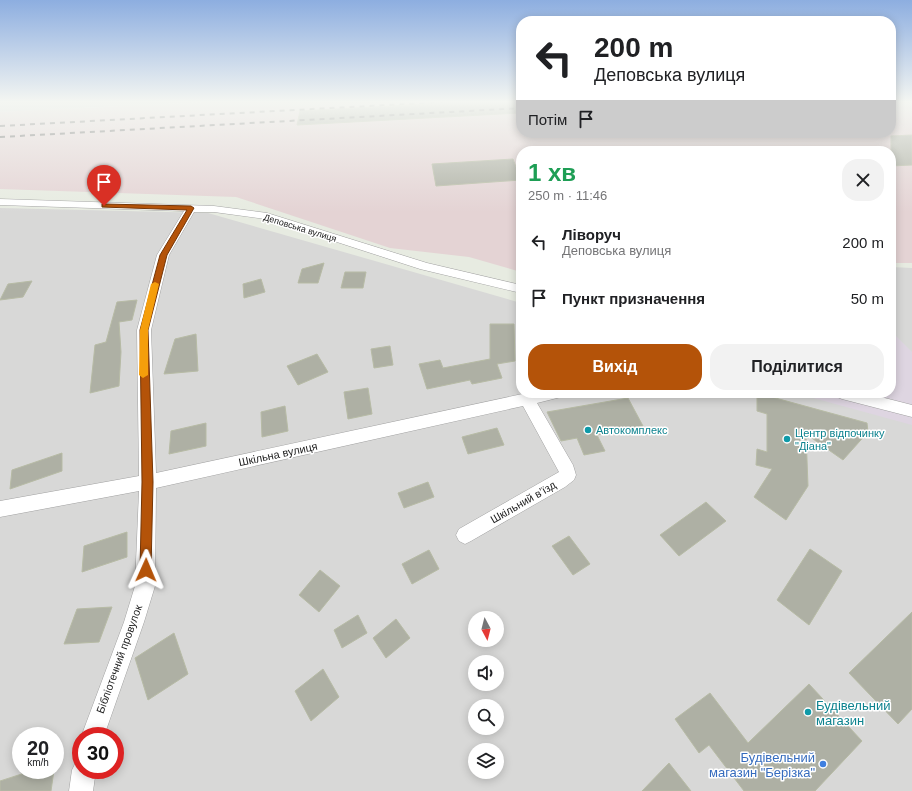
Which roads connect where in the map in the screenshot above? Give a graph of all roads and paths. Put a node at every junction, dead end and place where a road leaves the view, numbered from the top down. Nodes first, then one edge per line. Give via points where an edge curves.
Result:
1 (0, 202) edge
2 (191, 208) junction
3 (516, 288) edge
4 (532, 398) edge
5 (861, 398) edge
6 (527, 399) junction
7 (912, 411) edge
8 (148, 482) junction
9 (0, 509) edge
10 (465, 535) dead end
11 (95, 727) edge
12 (83, 779) edge
13 (81, 791) edge

1 - 2 street, Деповська вулиця
2 - 3 street, Деповська вулиця via 267,216 424,266
2 - 8 street, Бібліотечний провулок via 163,255 144,330
4 - 6 street, Шкільна вулиця
5 - 7 street
6 - 8 street, Шкільна вулиця
6 - 10 street, Шкільний в’їзд via 568,475
8 - 9 street, Шкільна вулиця
8 - 11 street, Бібліотечний провулок via 145,586
12 - 13 street

